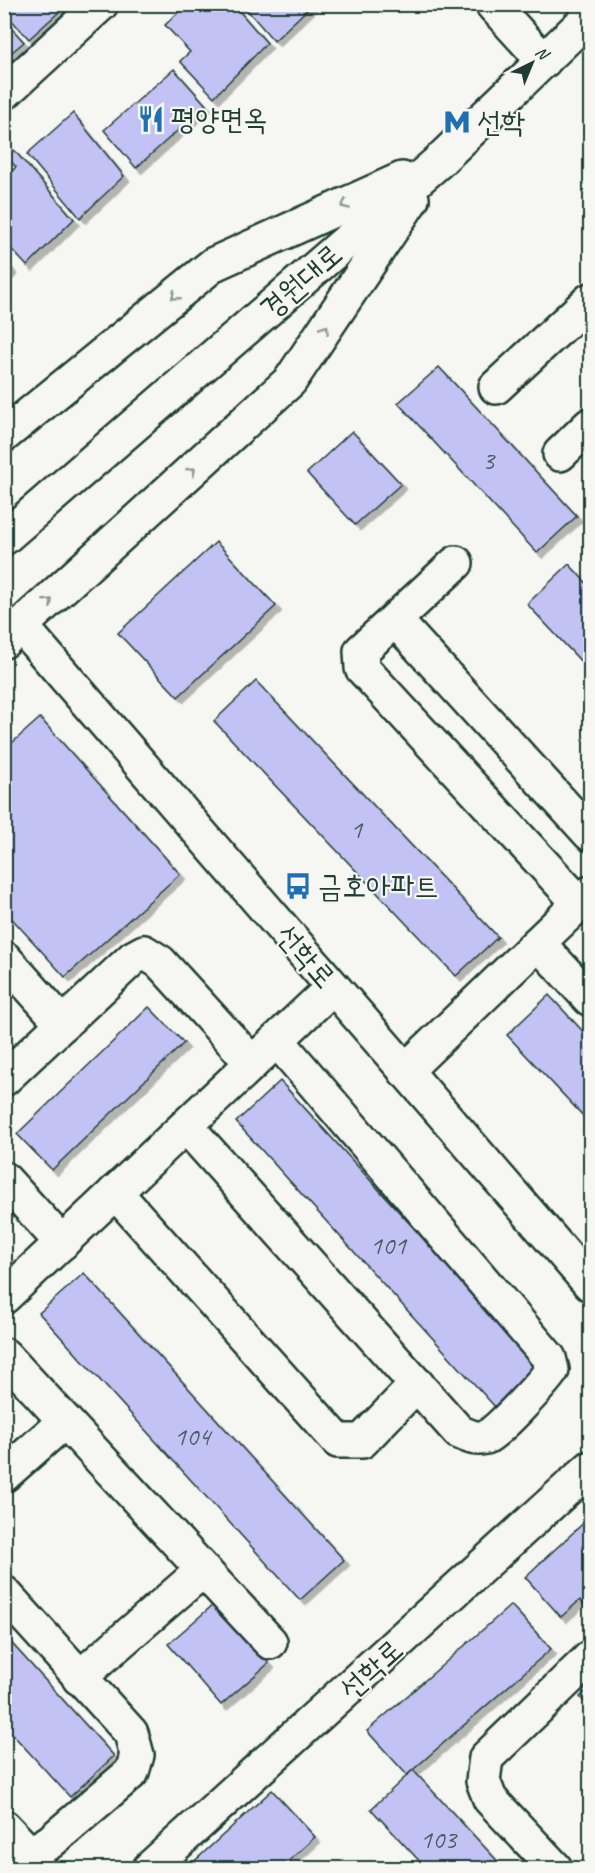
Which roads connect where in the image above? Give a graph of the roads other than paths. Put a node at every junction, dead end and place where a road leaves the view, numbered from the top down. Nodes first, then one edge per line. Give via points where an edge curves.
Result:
1 (100, 4) edge
2 (492, 4) edge
3 (591, 16) edge
4 (544, 61) junction
5 (4, 93) edge
6 (437, 163) junction
7 (591, 300) edge
8 (496, 387) dead end
9 (591, 425) edge
10 (4, 435) edge
11 (560, 454) dead end
12 (4, 538) edge
13 (456, 563) dead end
14 (395, 620) junction
15 (13, 634) edge
16 (591, 834) edge
17 (585, 898) edge
18 (538, 943) junction
19 (4, 958) edge
20 (333, 987) junction
21 (590, 998) edge
22 (63, 1024) junction
23 (277, 1040) junction
24 (252, 1063) junction
25 (405, 1071) junction
26 (4, 1079) edge
27 (186, 1126) junction
28 (4, 1179) edge
29 (115, 1192) junction
30 (62, 1242) junction
31 (591, 1284) edge
32 (4, 1297) edge
33 (4, 1354) edge
34 (417, 1384) junction
35 (65, 1420) junction
36 (591, 1468) edge
37 (4, 1475) edge
38 (203, 1570) junction
39 (4, 1593) edge
40 (270, 1642) dead end
41 (591, 1658) edge
42 (79, 1678) junction
43 (4, 1827) edge
44 (150, 1869) edge
45 (555, 1869) edge

1 - 5 main road
2 - 4 main road
3 - 4 main road, 경원대로
4 - 6 main road, 경원대로
6 -> 10 main road via 214,264
6 - 12 main road, 경원대로
15 -> 6 main road via 290,381
7 - 8 main road
9 - 11 main road
13 - 14 main road
14 - 16 main road
14 - 17 main road via 361,651 362,668
15 - 20 main road, 선학로
17 - 18 main road
18 - 21 main road
18 - 25 main road
19 - 22 main road
20 - 23 main road
20 - 25 main road, 선학로
22 - 24 main road via 144,952 159,962
22 - 26 main road
23 - 24 main road
23 - 34 main road via 549,1358 552,1370 543,1384 489,1436 474,1439 459,1432
24 - 27 main road
25 - 31 main road, 선학로
27 - 29 main road
27 - 34 main road
28 - 30 main road
29 - 30 main road
29 - 34 main road via 338,1441 362,1441
30 - 32 main road
33 - 35 main road
35 - 37 main road
35 - 38 main road
36 - 44 main road, 선학로
38 - 40 main road
38 - 42 main road
39 - 42 main road
41 - 45 main road via 486,1758 483,1781 490,1799
42 - 43 main road via 131,1733 137,1755 132,1772 38,1849 26,1850

